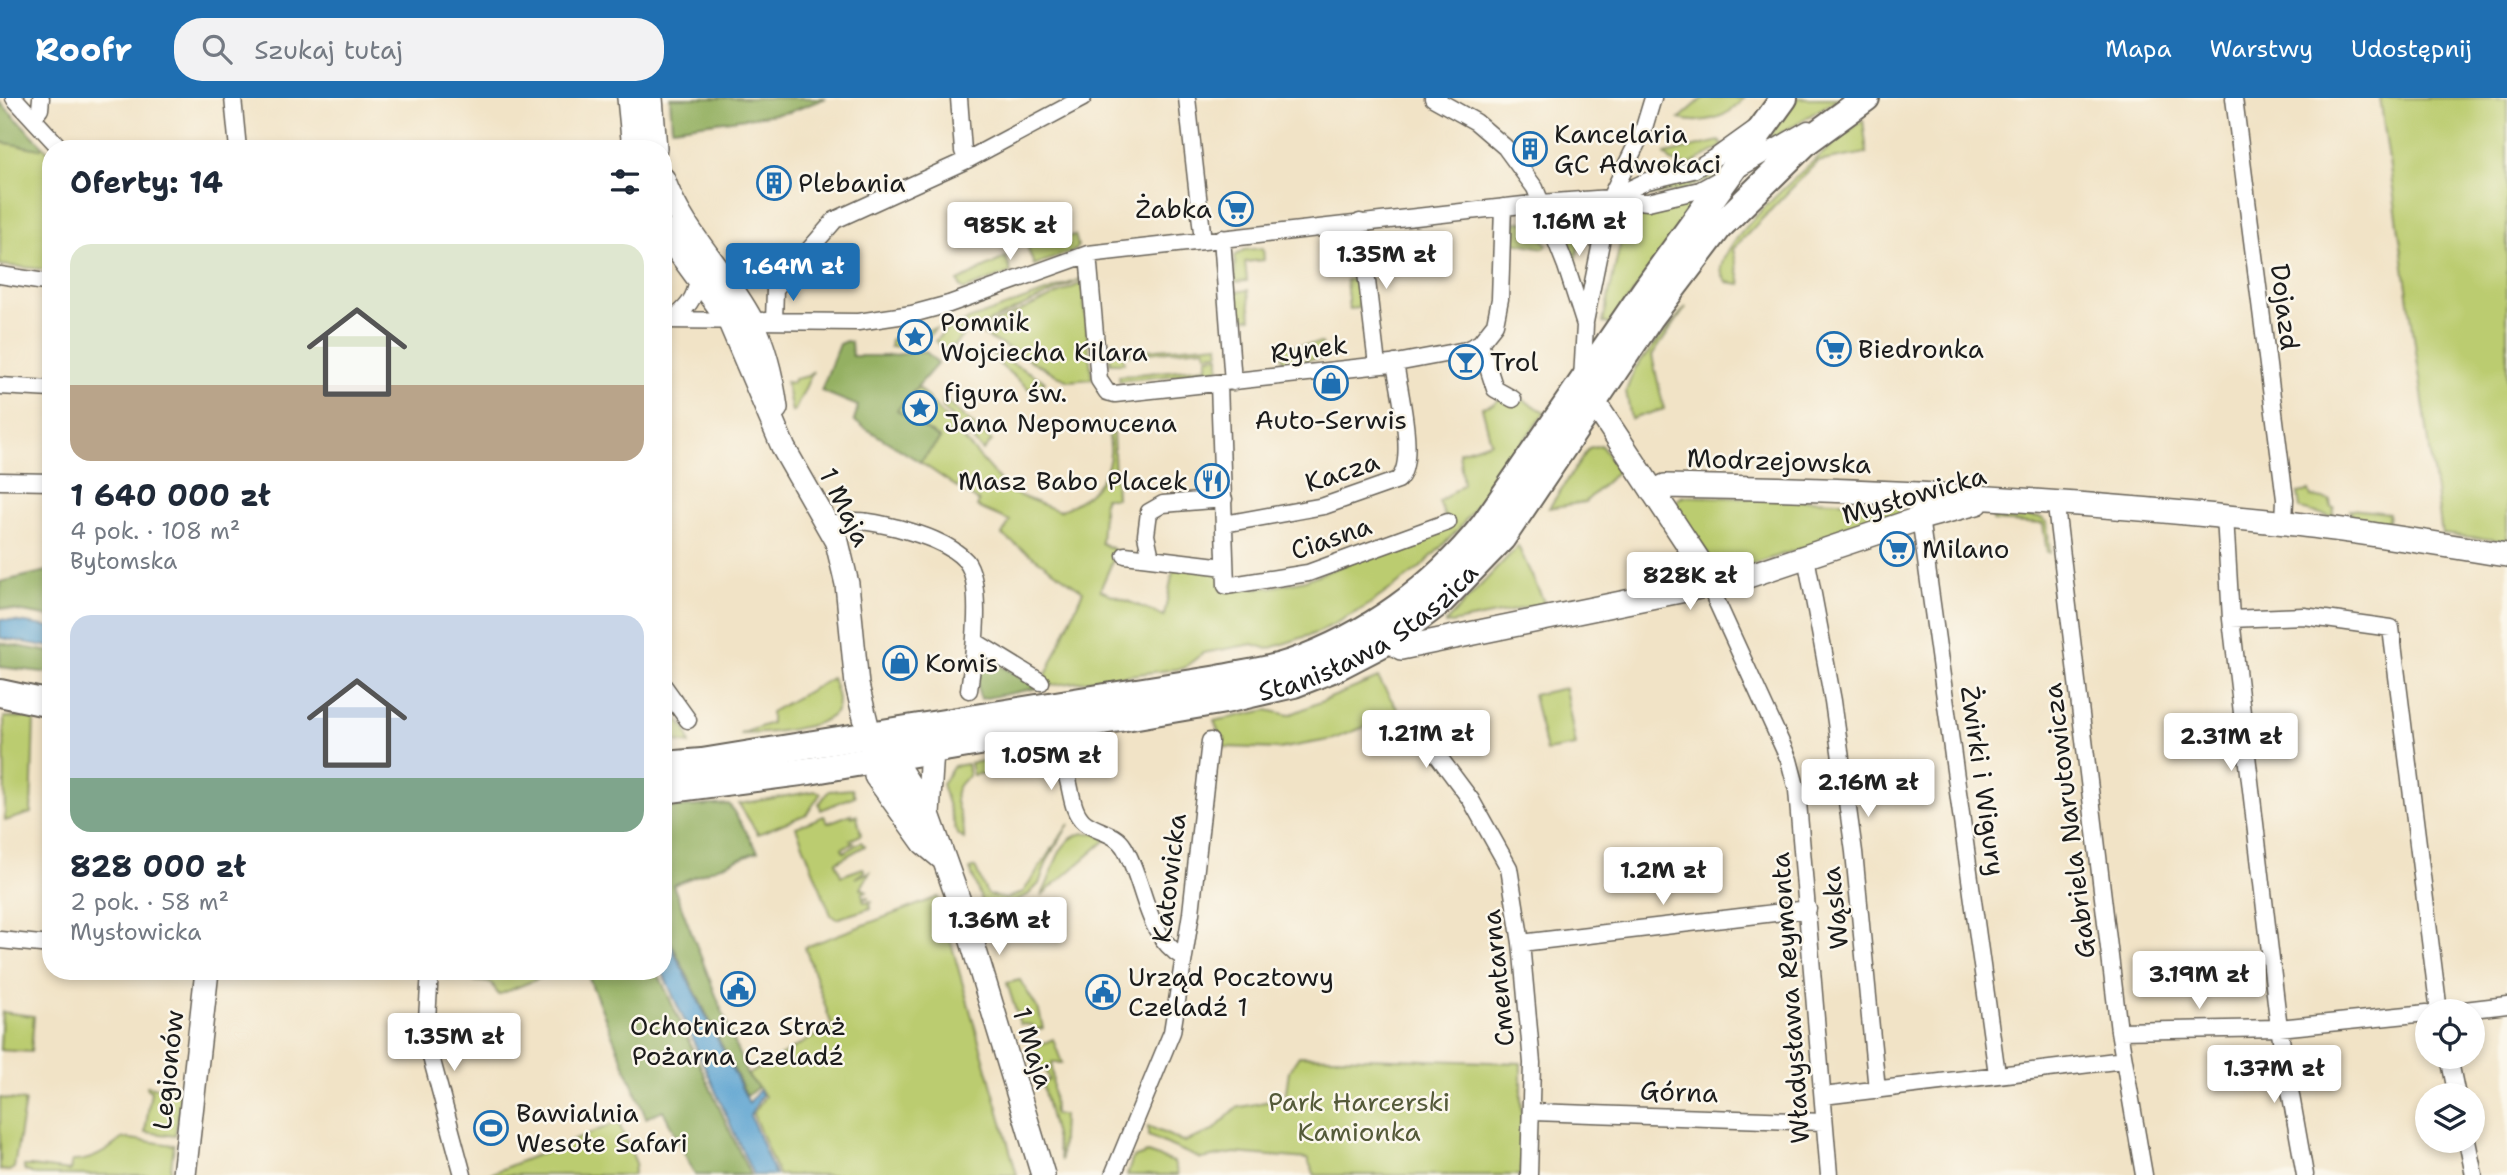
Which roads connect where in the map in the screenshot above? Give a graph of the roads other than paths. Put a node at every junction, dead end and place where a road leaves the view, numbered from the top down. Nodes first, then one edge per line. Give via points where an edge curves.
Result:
1 (14, 98) edge
2 (41, 98) edge
3 (233, 98) edge
4 (629, 98) edge
5 (651, 98) edge
6 (959, 98) edge
7 (1083, 98) edge
8 (1187, 98) edge
9 (1433, 98) edge
10 (1653, 98) edge
11 (1784, 98) edge
12 (2234, 98) edge
13 (1860, 102) edge
14 (34, 117) junction
15 (1768, 122) junction
16 (53, 140) edge
17 (237, 140) edge
18 (633, 140) edge
19 (654, 140) edge
20 (967, 160) junction
21 (1729, 175) junction
22 (1610, 198) junction
23 (672, 199) edge
24 (1541, 203) junction
25 (1503, 207) junction
26 (1360, 222) junction
27 (1222, 239) junction
28 (1203, 241) junction
29 (672, 243) edge
30 (1088, 254) junction
31 (0, 275) edge
32 (698, 280) junction
33 (42, 282) edge
34 (672, 316) edge
35 (672, 320) edge
36 (751, 321) junction
37 (1585, 325) junction
38 (1480, 343) junction
39 (1395, 363) junction
40 (1377, 365) junction
41 (1226, 383) junction
42 (0, 386) edge
43 (42, 388) edge
44 (1588, 392) junction
45 (1513, 399) dead end
46 (0, 481) edge
47 (42, 482) edge
48 (1653, 492) junction
49 (1917, 494) junction
50 (1990, 498) junction
51 (1224, 499) junction
52 (2058, 502) junction
53 (2225, 516) junction
54 (1921, 517) junction
55 (1448, 522) dead end
56 (2284, 523) junction
57 (1224, 524) junction
58 (829, 526) junction
59 (1125, 555) dead end
60 (2507, 555) edge
61 (1806, 557) junction
62 (1151, 558) junction
63 (1225, 567) junction
64 (1709, 585) junction
65 (2231, 619) junction
66 (1389, 640) junction
67 (975, 642) junction
68 (1041, 682) dead end
69 (0, 685) edge
70 (42, 687) edge
71 (969, 690) dead end
72 (0, 693) edge
73 (672, 698) edge
74 (42, 702) edge
75 (688, 720) dead end
76 (1076, 726) junction
77 (1418, 729) dead end
78 (1018, 736) junction
79 (1210, 741) dead end
80 (873, 745) junction
81 (932, 750) junction
82 (1059, 762) junction
83 (672, 764) edge
84 (672, 789) edge
85 (929, 814) junction
86 (942, 858) junction
87 (1808, 909) junction
88 (0, 940) edge
89 (1521, 943) junction
90 (42, 944) edge
91 (1184, 958) junction
92 (206, 980) edge
93 (429, 980) edge
94 (2437, 999) edge
95 (2507, 1005) edge
96 (2485, 1008) edge
97 (2415, 1014) edge
98 (2279, 1028) junction
99 (2119, 1031) junction
100 (2124, 1059) junction
101 (1997, 1074) junction
102 (1877, 1090) junction
103 (1823, 1096) junction
104 (1533, 1112) junction
105 (1824, 1122) junction
106 (2469, 1153) edge
107 (184, 1175) edge
108 (463, 1175) edge
109 (1042, 1175) edge
110 (1113, 1175) edge
111 (1529, 1175) edge
112 (1829, 1175) edge
113 (2144, 1175) edge
114 (2305, 1175) edge
115 (2474, 1175) edge

1 - 14 street
2 - 14 street
3 - 17 street
4 - 18 street
5 - 19 street
6 - 20 street
7 - 20 street
8 - 28 street
9 - 24 street via 1476,122 1505,147
10 - 22 street via 1643,131
11 - 15 main road, Stanisława Staszica
12 - 56 street, Dojazd via 2285,499
13 - 21 street
13 - 44 main road, Stanisława Staszica via 1807,141 1719,227
14 - 16 street
15 - 21 main road, Stanisława Staszica
15 - 22 street via 1693,170 1647,181
20 - 36 street via 835,220
21 - 22 street via 1700,190 1648,202
21 - 44 main road, Stanisława Staszica
22 - 24 street
22 - 37 street
23 - 36 street via 683,223
24 - 25 street
24 - 37 street
25 - 26 street
25 - 38 street via 1500,299 1495,324
26 - 27 street
26 - 40 street, Rynek
27 - 28 street
27 - 41 street, Rynek
28 - 30 street
29 - 32 street
30 - 36 street via 912,314 859,322
30 - 41 street via 1099,380 1107,392
31 - 33 street
32 - 34 street via 690,303
32 - 36 street
35 - 36 street
36 - 58 street, 1 Maja via 770,374 784,449
37 - 44 street
38 - 39 street
38 - 45 street via 1495,389
39 - 40 street
39 - 57 street, Kacza via 1407,454 1398,480 1343,501
40 - 41 street, Rynek
41 - 51 street
42 - 43 street
44 - 48 street, Modrzejowska
44 - 66 main road, Stanisława Staszica via 1502,538 1442,600
44 - 80 main road, Stanisława Staszica via 1463,551 1405,604 1329,648 1289,663 1218,679
46 - 47 street
48 - 49 street, Modrzejowska via 1665,486
48 - 64 street, Modrzejowska via 1697,558
49 - 50 street, Modrzejowska
49 - 54 street, Żwirki i Wigury
50 - 52 street, Mysłowicka
50 - 54 street, Mysłowicka
51 - 57 street
51 - 62 street via 1163,505 1149,512 1146,535
52 - 53 street, Mysłowicka
52 - 99 street, Gabriela Narutowicza
53 - 56 street, Mysłowicka
53 - 65 street
54 - 61 street, Mysłowicka
54 - 101 street, Żwirki i Wigury
55 - 63 street, Ciasna via 1308,573 1226,586
56 - 60 street, Mysłowicka
57 - 63 street
58 - 67 street via 839,521 877,523 954,550 968,564
58 - 80 street, 1 Maja via 848,584 857,685
59 - 62 street
61 - 64 street, Mysłowicka
61 - 102 street, Wąska via 1854,852
62 - 63 street
64 - 66 street, Mysłowicka via 1401,648
64 - 87 street, Władysława Reymonta via 1792,768
65 - 94 street via 2304,616 2391,628
65 - 98 street
66 - 76 main road, Stanisława Staszica via 1294,684
67 - 68 street
67 - 71 street
69 - 70 main road
72 - 74 main road
73 - 75 street
76 - 78 main road, Stanisława Staszica
76 - 82 street
77 - 89 street, Cmentarna via 1503,853
78 - 81 main road, Stanisława Staszica
78 - 82 street
79 - 91 street, Katowicka
80 - 81 main road, Stanisława Staszica
80 - 83 main road, Stanisława Staszica
80 - 84 main road, Stanisława Staszica via 778,776
80 - 85 street, 1 Maja via 897,766
80 - 86 street, 1 Maja via 876,776 924,843
81 - 85 street
82 - 91 street via 1082,821 1124,846 1150,917 1168,949
85 - 86 street, 1 Maja
86 - 109 street, 1 Maja via 965,918
87 - 89 street
87 - 103 street, Władysława Reymonta
88 - 90 street
89 - 104 street, Cmentarna
91 - 110 street, Katowicka via 1172,1032
92 - 107 street, Legionów
93 - 108 street via 431,1057
95 - 96 street
97 - 98 street
98 - 99 street
98 - 114 street
99 - 100 street, Gabriela Narutowicza
100 - 101 street
100 - 113 street, Gabriela Narutowicza
101 - 102 street
102 - 103 street
103 - 105 street, Władysława Reymonta
104 - 105 street, Górna
104 - 111 street, Cmentarna
105 - 112 street, Władysława Reymonta
106 - 115 street

